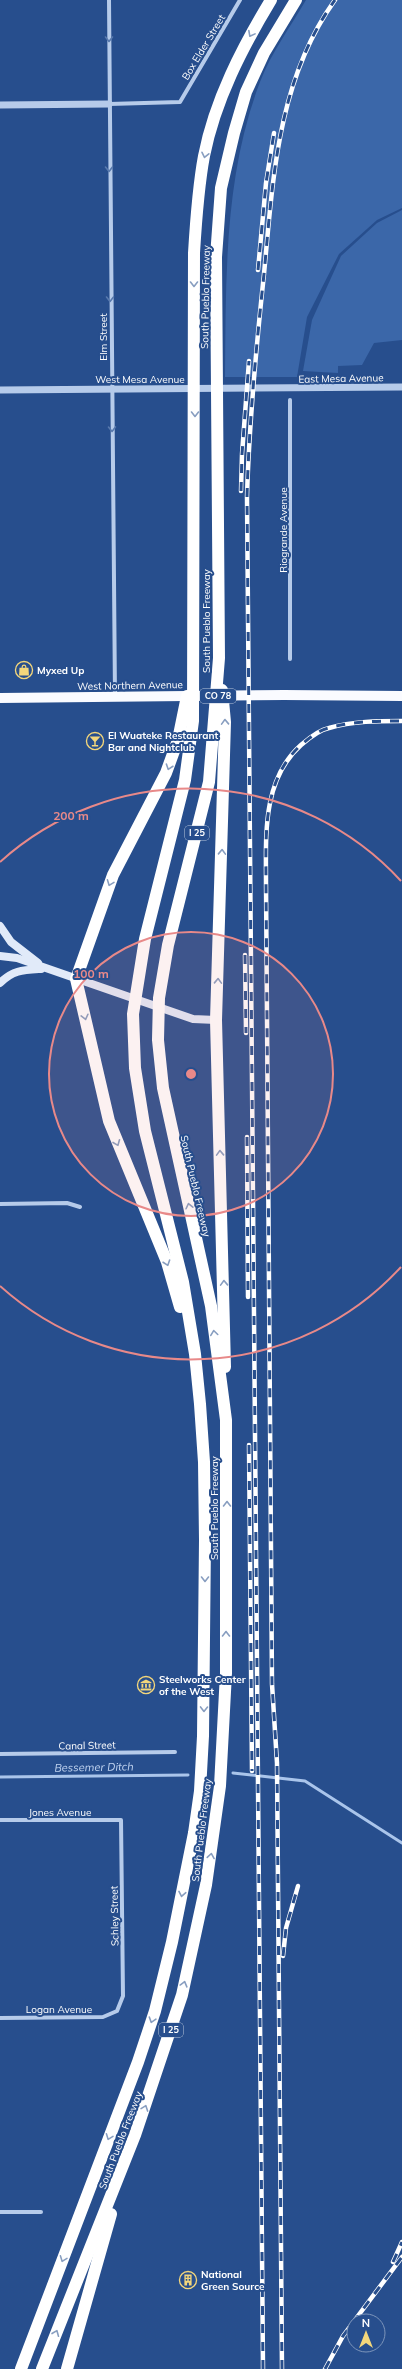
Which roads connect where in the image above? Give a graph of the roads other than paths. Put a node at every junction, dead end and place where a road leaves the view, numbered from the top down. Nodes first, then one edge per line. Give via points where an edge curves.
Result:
1 (109, 0) edge
2 (240, 0) edge
3 (271, 0) edge
4 (296, 0) edge
5 (109, 104) junction
6 (0, 105) edge
7 (402, 387) edge
8 (280, 388) joint
9 (111, 389) junction
10 (0, 390) edge
11 (290, 400) dead end
12 (193, 647) junction
13 (219, 658) junction
14 (290, 659) dead end
15 (402, 696) edge
16 (115, 697) junction
17 (0, 698) edge
18 (0, 926) edge
19 (0, 956) edge
20 (46, 969) junction
21 (76, 979) junction
22 (0, 983) edge
23 (216, 1020) junction
24 (0, 1204) edge
25 (80, 1207) dead end
26 (195, 1354) junction
27 (226, 1420) junction
28 (175, 1752) dead end
29 (0, 1754) edge
30 (0, 1820) edge
31 (120, 1820) joint
32 (117, 2011) joint
33 (0, 2018) edge
34 (135, 2135) junction
35 (0, 2212) edge
36 (41, 2212) dead end
37 (41, 2313) junction
38 (12, 2369) edge
39 (21, 2369) edge
40 (42, 2369) edge
41 (67, 2369) edge

1 -> 5 street, Elm Street
2 - 5 street, Box Elder Street via 180,102
3 -> 12 highway, South Pueblo Freeway / I 25 via 232,72 218,108 204,154 197,204 194,253
4 - 13 highway, South Pueblo Freeway / I 25 via 264,53 246,92 221,188 216,257
5 - 6 street
5 -> 9 street, Elm Street
7 - 8 street, East Mesa Avenue
8 - 9 street, West Mesa Avenue
9 - 10 street, West Mesa Avenue
9 -> 16 street, Elm Street
11 - 14 street, Riogrande Avenue
12 -> 21 highway via 184,713 166,773 113,875
12 - 26 highway, South Pueblo Freeway / I 25 via 193,721 185,780 145,939 133,1014 135,1068 145,1131 183,1282
23 -> 13 highway via 225,722
27 -> 13 highway, South Pueblo Freeway / I 25 via 211,1306 163,1088 158,1040 159,998 168,945 209,782
15 - 16 main road, West Northern Avenue / CO 78
16 - 17 main road, West Northern Avenue / CO 78
18 - 20 main road via 10,942
19 - 20 main road via 17,958
20 - 21 main road
20 - 22 main road via 26,969 9,974
21 - 23 main road via 193,1020
21 -> 26 highway via 109,1121 167,1262
27 -> 23 highway
24 - 25 street via 67,1203
26 -> 37 highway, South Pueblo Freeway / I 25 via 204,1462 205,1616 203,1736 200,1791 194,1833 155,2011 138,2062
34 -> 27 highway, South Pueblo Freeway / I 25 via 191,1960 206,1885 220,1786 226,1680
28 - 29 street, Canal Street
30 - 31 street, Jones Avenue
31 - 32 street, Schley Street via 123,1996
32 - 33 street, Logan Avenue via 103,2017
40 -> 34 highway, South Pueblo Freeway / I 25
34 - 41 highway
35 - 36 street
37 - 38 highway
37 - 39 highway, South Pueblo Freeway / I 25

